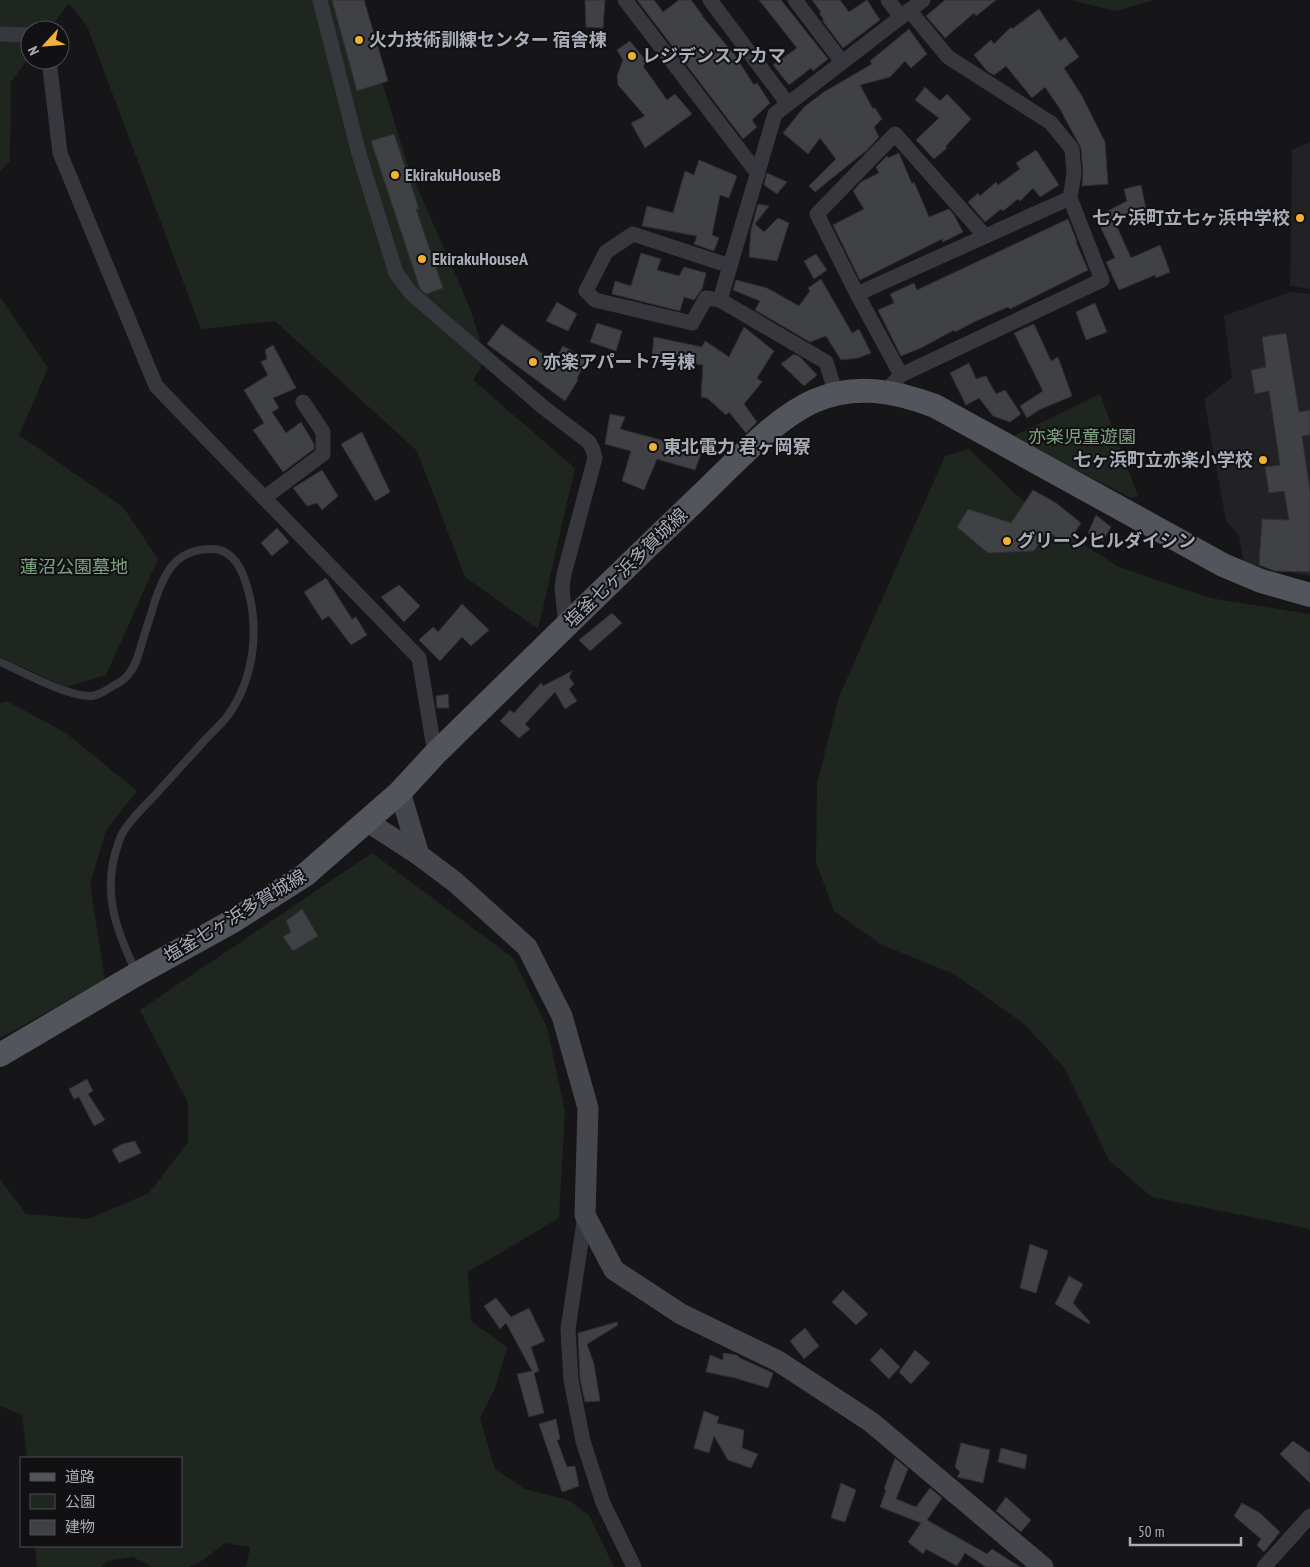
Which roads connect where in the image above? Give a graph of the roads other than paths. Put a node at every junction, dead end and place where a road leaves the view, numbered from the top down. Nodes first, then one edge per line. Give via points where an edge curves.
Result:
1 (320, 0) edge
2 (625, 0) edge
3 (710, 0) edge
4 (795, 0) edge
5 (888, 0) edge
6 (923, 0) edge
7 (905, 13) junction
8 (0, 34) edge
9 (20, 34) edge
10 (842, 62) junction
11 (50, 70) edge
12 (788, 104) junction
13 (758, 174) junction
14 (1070, 198) junction
15 (985, 236) junction
16 (730, 266) junction
17 (857, 294) junction
18 (720, 300) junction
19 (893, 383) junction
20 (836, 394) junction
21 (303, 402) dead end
22 (264, 498) junction
23 (1310, 594) edge
24 (566, 626) junction
25 (0, 662) edge
26 (435, 754) junction
27 (400, 792) junction
28 (368, 822) junction
29 (419, 855) junction
30 (137, 974) junction
31 (0, 1055) edge
32 (585, 1215) junction
33 (1310, 1516) edge
34 (634, 1567) edge
35 (1043, 1567) edge
36 (1264, 1567) edge

1 - 24 street via 359,154 396,273 411,293 542,407 589,442 593,450 595,458 564,574 562,588
2 - 13 street
3 - 12 street
4 - 10 street
5 - 7 street
6 - 7 street
7 - 10 street
7 - 14 street via 948,57 1051,123 1072,150 1074,174
8 - 9 street
10 - 12 street
11 - 22 street via 60,153 156,386
12 - 13 street via 776,114
13 - 16 street
14 - 15 street
14 - 19 street via 1102,280
15 - 17 street
15 - 17 street via 894,134 817,214
16 - 18 street
16 - 18 street via 632,234 606,252 586,291 595,300 692,323 706,298
17 - 19 street
18 - 20 street via 826,362
19 - 20 main road, 塩釜七ヶ浜多賀城線
19 - 23 main road, 塩釜七ヶ浜多賀城線 via 909,396 936,406 1222,565 1261,581
20 - 24 main road, 塩釜七ヶ浜多賀城線 via 797,409 780,422
21 - 22 street via 323,432 323,454
22 - 26 street via 419,658
24 - 26 main road, 塩釜七ヶ浜多賀城線
25 - 30 lane via 75,695 92,696 127,677 136,663 162,579 185,554 217,549 232,556 241,569 250,596 254,643 241,693 228,715 136,815 119,840 109,891 123,945
26 - 27 main road, 塩釜七ヶ浜多賀城線
27 - 28 main road, 塩釜七ヶ浜多賀城線
27 - 29 street
28 - 29 street
28 - 30 main road, 塩釜七ヶ浜多賀城線 via 305,875 233,921
29 - 32 street via 455,882 528,947 562,1016 588,1108
30 - 31 main road, 塩釜七ヶ浜多賀城線
32 - 34 street via 568,1329 571,1380 583,1441 603,1503
32 - 35 street via 614,1270 681,1314 778,1361 871,1422
33 - 36 street

